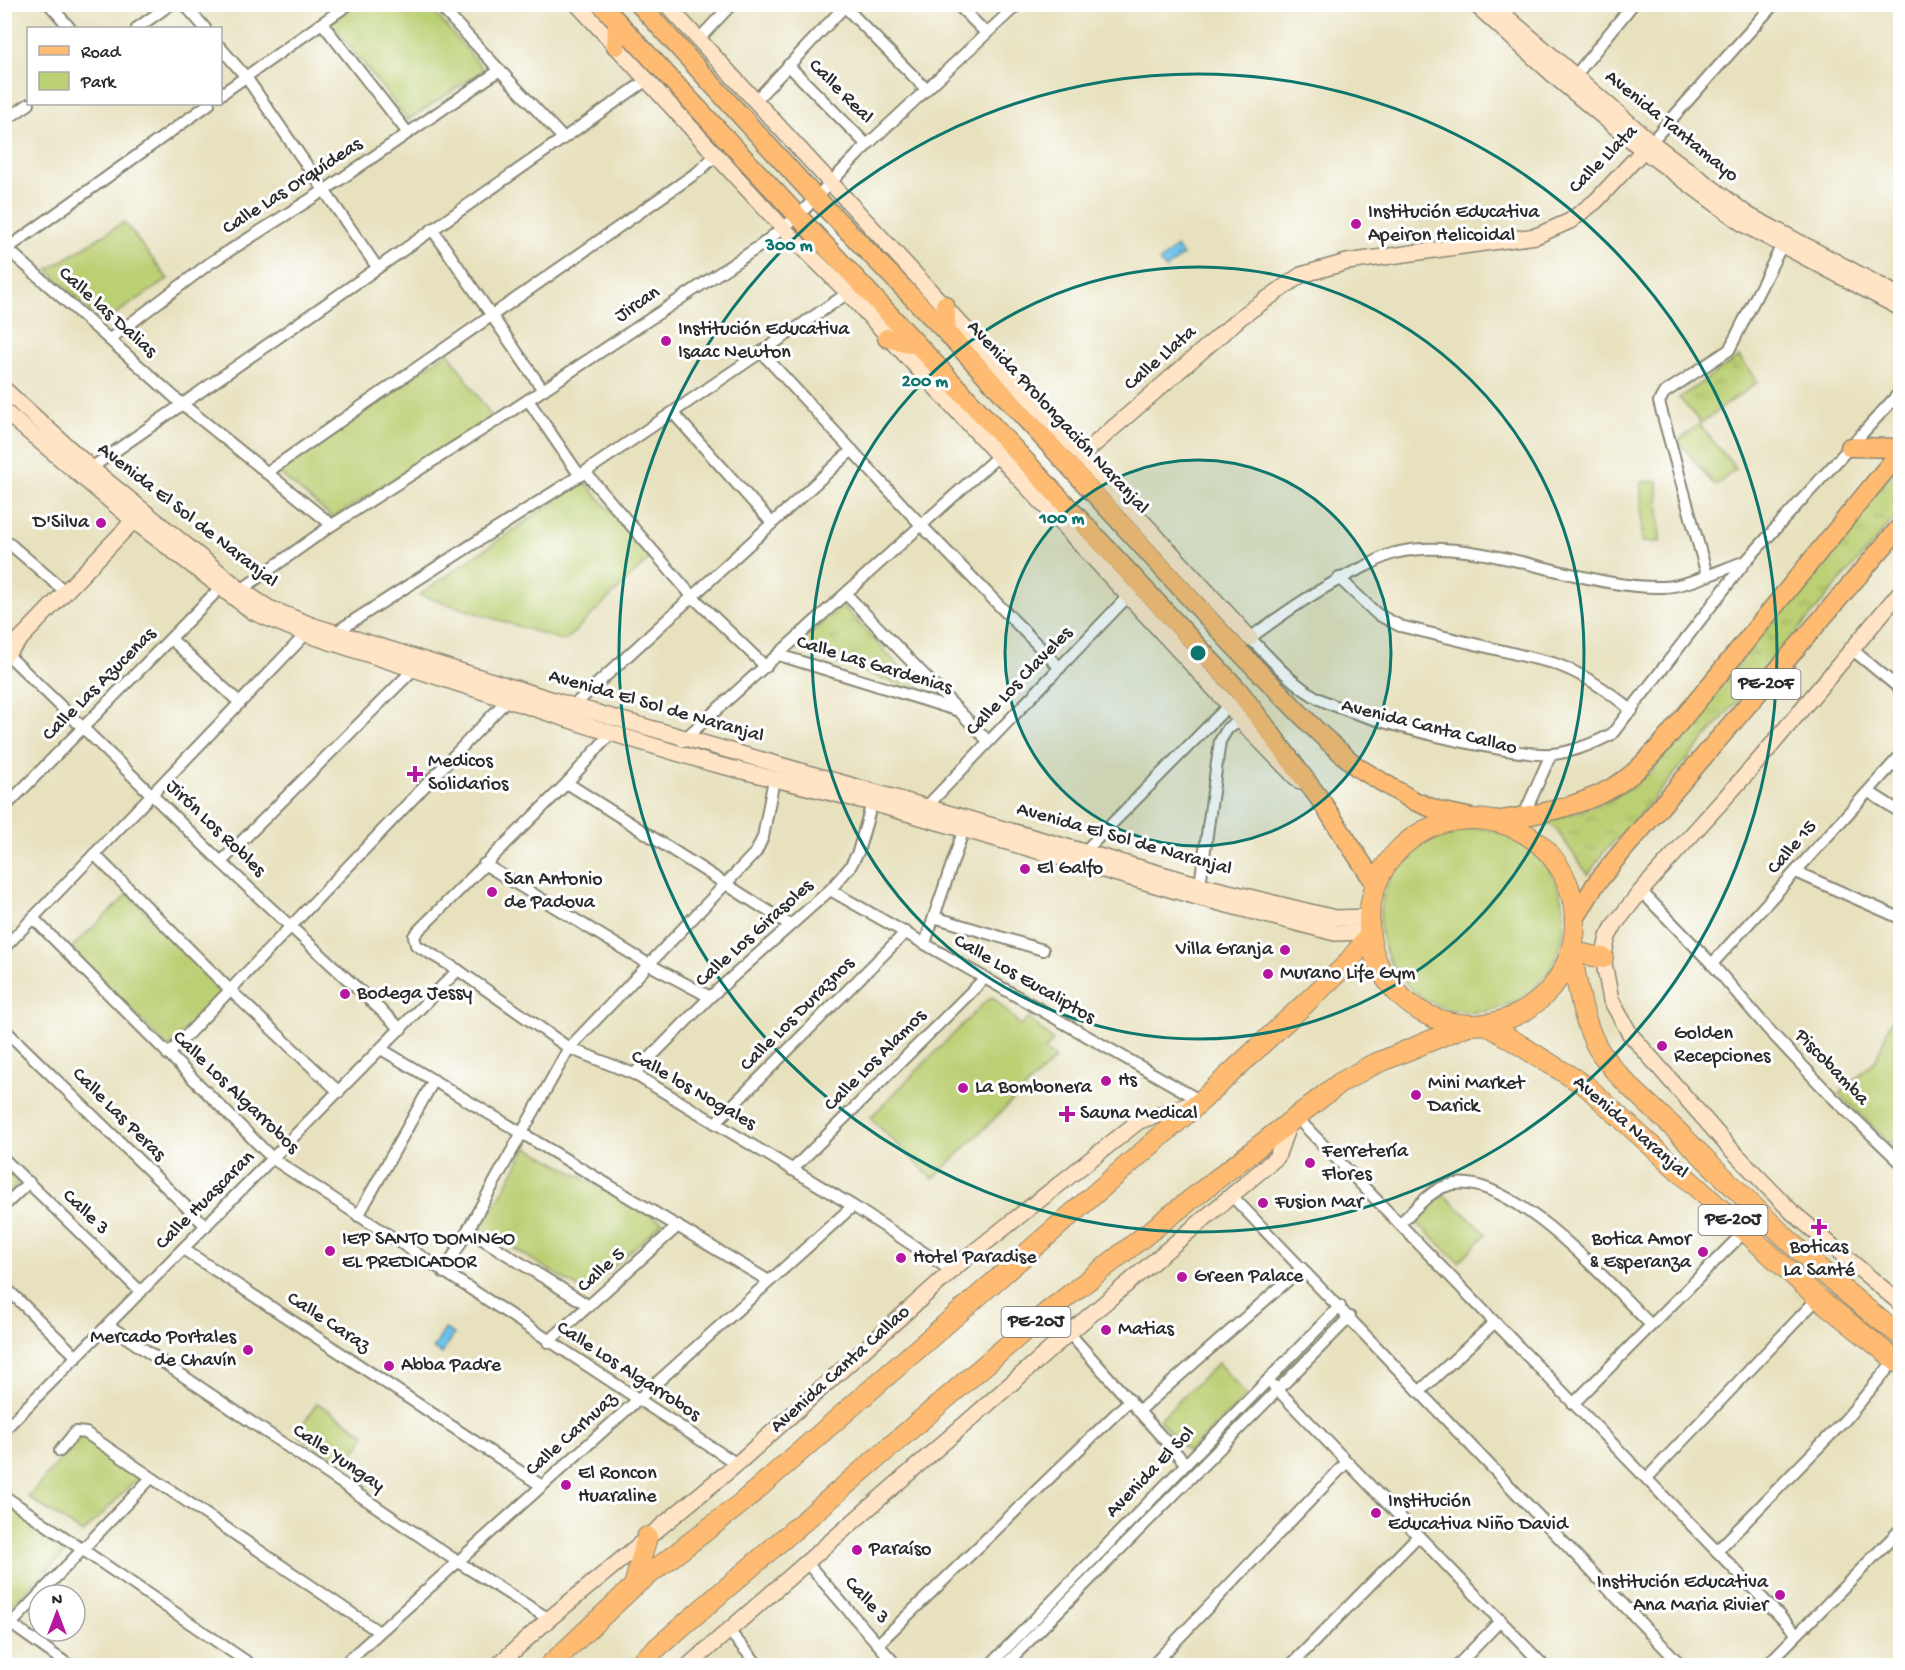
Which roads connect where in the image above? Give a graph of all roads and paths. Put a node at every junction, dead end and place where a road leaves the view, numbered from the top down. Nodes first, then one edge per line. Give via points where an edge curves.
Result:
1 (49, 4) edge
2 (171, 4) edge
3 (184, 4) edge
4 (349, 4) edge
5 (438, 4) edge
6 (577, 4) edge
7 (601, 4) edge
8 (639, 4) edge
9 (666, 4) edge
10 (732, 4) edge
11 (957, 4) edge
12 (1018, 4) edge
13 (1475, 4) edge
14 (1492, 4) edge
15 (1633, 4) edge
16 (1774, 4) edge
17 (846, 6) edge
18 (617, 22) junction
19 (322, 23) junction
20 (69, 27) edge
21 (138, 27) edge
22 (204, 27) edge
23 (986, 33) junction
24 (697, 41) junction
25 (616, 46) junction
26 (222, 49) edge
27 (788, 65) junction
28 (500, 70) junction
29 (1575, 76) junction
30 (246, 77) junction
31 (647, 80) junction
32 (926, 89) junction
33 (222, 94) edge
34 (754, 102) junction
35 (27, 105) edge
36 (208, 105) edge
37 (6, 118) edge
38 (408, 133) junction
39 (562, 137) junction
40 (867, 145) junction
41 (1647, 146) junction
42 (717, 154) junction
43 (831, 181) junction
44 (325, 190) junction
45 (815, 197) junction
46 (798, 216) junction
47 (783, 228) junction
48 (432, 229) junction
49 (1782, 245) junction
50 (5, 248) edge
51 (377, 267) junction
52 (848, 293) junction
53 (1900, 296) edge
54 (945, 305) junction
55 (1900, 308) edge
56 (492, 315) junction
57 (947, 333) junction
58 (887, 338) junction
59 (110, 339) junction
60 (917, 345) junction
61 (762, 353) junction
62 (4, 389) edge
63 (543, 390) junction
64 (1900, 392) edge
65 (528, 400) junction
66 (182, 404) junction
67 (4, 411) edge
68 (673, 413) junction
69 (1850, 447) junction
70 (852, 450) junction
71 (1900, 450) edge
72 (1082, 455) junction
73 (997, 457) junction
74 (91, 468) junction
75 (267, 473) junction
76 (583, 474) junction
77 (144, 510) junction
78 (134, 521) junction
79 (772, 523) junction
80 (332, 525) junction
81 (921, 525) junction
82 (1900, 527) edge
83 (4, 538) edge
84 (1746, 561) junction
85 (1707, 575) junction
86 (1339, 578) junction
87 (221, 587) junction
88 (241, 590) junction
89 (1134, 590) junction
90 (1900, 592) edge
91 (67, 593) junction
92 (846, 594) junction
93 (692, 596) junction
94 (336, 633) junction
95 (306, 634) junction
96 (1251, 638) junction
97 (171, 639) junction
98 (1854, 651) junction
99 (6, 655) edge
100 (779, 655) junction
101 (766, 667) junction
102 (1060, 668) junction
103 (413, 670) junction
104 (1900, 689) edge
105 (507, 700) junction
106 (240, 703) junction
107 (1229, 705) junction
108 (573, 706) junction
109 (959, 711) junction
110 (1632, 711) junction
111 (1241, 722) junction
112 (84, 727) junction
113 (611, 733) junction
114 (684, 737) junction
115 (987, 740) junction
116 (678, 753) junction
117 (1551, 754) junction
118 (1900, 756) edge
119 (774, 779) junction
120 (567, 783) junction
121 (1869, 792) junction
122 (152, 794) junction
123 (1319, 798) junction
124 (872, 802) junction
125 (928, 805) junction
126 (4, 808) edge
127 (1900, 812) edge
128 (1523, 817) junction
129 (1472, 818) junction
130 (1495, 821) junction
131 (964, 829) junction
132 (1084, 851) junction
133 (94, 854) junction
134 (221, 862) junction
135 (484, 864) junction
136 (1796, 872) junction
137 (1375, 883) junction
138 (1200, 885) junction
139 (726, 886) junction
140 (830, 890) junction
141 (1641, 891) junction
142 (934, 917) junction
143 (1576, 917) junction
144 (33, 918) junction
145 (1900, 918) edge
146 (292, 925) junction
147 (790, 925) junction
148 (1368, 928) junction
149 (906, 932) junction
150 (925, 943) junction
151 (4, 948) edge
152 (1043, 950) dead end
153 (1573, 955) junction
154 (1603, 958) junction
155 (1712, 964) junction
156 (650, 965) junction
157 (458, 970) junction
158 (985, 978) junction
159 (230, 990) junction
160 (710, 997) junction
161 (1477, 1024) junction
162 (4, 1029) edge
163 (401, 1029) junction
164 (569, 1048) junction
165 (381, 1049) junction
166 (168, 1055) junction
167 (634, 1074) junction
168 (434, 1080) junction
169 (339, 1092) junction
170 (1201, 1101) junction
171 (1292, 1120) junction
172 (715, 1123) junction
173 (523, 1133) junction
174 (4, 1159) edge
175 (273, 1159) junction
176 (1900, 1162) edge
177 (792, 1170) junction
178 (28, 1182) junction
179 (1233, 1197) junction
180 (4, 1206) edge
181 (853, 1206) junction
182 (358, 1215) junction
183 (1400, 1223) junction
184 (206, 1226) junction
185 (678, 1226) junction
186 (468, 1230) junction
187 (1745, 1231) junction
188 (183, 1249) junction
189 (1302, 1268) junction
190 (952, 1271) junction
191 (444, 1273) junction
192 (769, 1281) junction
193 (4, 1286) edge
194 (141, 1292) junction
195 (1818, 1298) junction
196 (1900, 1303) edge
197 (589, 1306) junction
198 (1340, 1306) junction
199 (1350, 1317) junction
200 (1494, 1323) junction
201 (108, 1325) junction
202 (1651, 1325) junction
203 (1069, 1334) junction
204 (1900, 1335) edge
205 (548, 1342) junction
206 (77, 1357) junction
207 (1898, 1362) edge
208 (1268, 1380) junction
209 (1277, 1389) junction
210 (1419, 1392) junction
211 (1130, 1400) junction
212 (638, 1401) junction
213 (1573, 1404) junction
214 (1139, 1411) junction
215 (7, 1422) edge
216 (60, 1451) dead end
217 (1346, 1463) junction
218 (736, 1464) junction
219 (1186, 1464) junction
220 (151, 1478) junction
221 (1647, 1478) junction
222 (542, 1486) junction
223 (4, 1496) edge
224 (1900, 1530) edge
225 (647, 1537) junction
226 (1417, 1537) junction
227 (83, 1549) junction
228 (1717, 1551) junction
229 (458, 1562) junction
230 (806, 1562) junction
231 (634, 1587) junction
232 (549, 1619) junction
233 (1501, 1620) junction
234 (8, 1622) edge
235 (728, 1630) junction
236 (379, 1632) junction
237 (1797, 1634) junction
238 (879, 1643) junction
239 (70, 1665) edge
240 (253, 1665) edge
241 (342, 1665) edge
242 (497, 1665) edge
243 (549, 1665) edge
244 (636, 1665) edge
245 (688, 1665) edge
246 (759, 1665) edge
247 (897, 1665) edge
248 (989, 1665) edge
249 (1004, 1665) edge
250 (1152, 1665) edge
251 (1290, 1665) edge
252 (1457, 1665) edge
253 (1544, 1665) edge
254 (1682, 1665) edge
255 (1766, 1665) edge

1 - 20 street
2 - 21 street
3 - 22 street
4 - 19 street
5 - 28 street
6 - 25 street
7 - 18 main road
8 - 45 main road, Avenida Prolongación Naranjal
9 - 24 street, Avenida Prolongación Naranjal
10 - 24 street
11 - 23 street
12 - 23 street, Jircan
13 - 41 street, Avenida Tantamayo via 1560,81
14 - 29 street, Avenida Tantamayo
15 - 29 street
16 - 41 street, Calle Llata
17 - 27 street
17 - 32 street
18 - 25 main road
18 - 46 main road
19 - 30 street
19 - 38 street
23 - 32 street, Jircan
24 - 34 street, Avenida Prolongación Naranjal
25 - 31 street
26 - 30 street
27 - 34 street
27 - 40 street, Calle Real
28 - 38 street, Calle Las Orquídeas
28 - 39 street
29 - 41 street, Avenida Tantamayo
30 - 33 street
30 - 44 street
31 - 39 street
31 - 42 street
32 - 40 street, Jircan
34 - 43 street, Avenida Prolongación Naranjal
35 - 37 street
36 - 50 street
38 - 44 street, Calle Las Orquídeas
39 - 48 street
40 - 43 street, Jircan
41 - 49 street, Avenida Tantamayo via 1743,224
41 - 53 street, Avenida Tantamayo via 1748,215
41 - 72 street, Calle Llata via 1596,201 1570,220 1536,236 1347,262 1301,275 1241,316
42 - 47 street
42 - 56 street via 699,171
43 - 45 street, Jircan
43 - 54 street, Avenida Prolongación Naranjal
44 - 51 street
44 - 59 street, Calle Las Orquídeas via 210,263
45 - 46 street, Jircan
45 - 57 main road, Avenida Prolongación Naranjal
46 - 47 street, Jircan
46 - 60 main road
47 - 52 street
47 - 63 street, Jircan
48 - 51 street
48 - 56 street
49 - 55 street, Avenida Tantamayo
49 - 85 street via 1729,350 1664,393 1659,402
50 - 59 street, Calle las Dalias
51 - 66 street
52 - 58 street
52 - 61 street
54 - 57 main road
54 - 72 street, Avenida Prolongación Naranjal
56 - 63 street
56 - 75 street
57 - 129 main road, Avenida Prolongación Naranjal via 1317,732 1357,767 1412,800
58 - 60 main road
58 - 73 street
59 - 66 street, Calle las Dalias
60 - 89 main road
61 - 68 street
61 - 70 street
62 - 74 street, Avenida El Sol de Naranjal
63 - 65 street, Jircan
64 - 69 street, Avenida Canta Callao
65 - 76 street
65 - 80 street, Jircan
66 - 74 street
66 - 75 street, Calle las Dalias
67 - 78 street, Avenida El Sol de Naranjal
68 - 76 street
68 - 79 street
69 - 71 main road
69 - 84 street, Avenida Canta Callao
70 - 79 street
70 - 81 street
71 - 128 main road, PE-20F via 1662,744 1632,775 1602,794
72 - 96 street, Avenida Prolongación Naranjal
73 - 81 street
73 - 89 street
74 - 77 street, Avenida El Sol de Naranjal
75 - 80 street, Calle las Dalias
76 - 93 street
76 - 94 street
77 - 78 street
77 - 88 street, Avenida El Sol de Naranjal
78 - 87 street, Avenida El Sol de Naranjal
78 - 91 street
79 - 93 street
80 - 88 street, Jircan
81 - 92 street
81 - 102 street
82 - 143 main road, PE-20F via 1614,861
83 - 91 street
84 - 85 street, Avenida Canta Callao
84 - 110 street, Avenida Canta Callao
85 - 86 street, Avenida Canta Callao via 1666,587 1622,585 1432,549 1394,553
86 - 96 street, Avenida Canta Callao via 1301,600
86 - 110 street via 1377,614 1400,626 1578,672
87 - 95 street, Avenida El Sol de Naranjal via 253,612
87 - 97 street, Calle Las Azucenas
88 - 94 street, Avenida El Sol de Naranjal via 269,608
89 - 102 street, Calle Los Claveles
89 - 107 street
89 - 123 main road via 1239,691
90 - 98 street
91 - 99 street
92 - 100 street
92 - 109 street
93 - 101 street
93 - 108 street
94 - 108 street, Avenida El Sol de Naranjal
95 - 103 street, Avenida El Sol de Naranjal
95 - 106 street
96 - 117 street, Avenida Canta Callao via 1284,673 1329,704 1446,737
97 - 106 street
97 - 112 street, Calle Las Azucenas
98 - 104 street
98 - 141 street
99 - 112 street, Jirón Los Robles
100 - 101 street
100 - 109 street, Calle Las Gardenias
101 - 114 street
102 - 115 street, Calle Los Claveles
103 - 105 street, Avenida El Sol de Naranjal
103 - 134 street
105 - 113 street, Avenida El Sol de Naranjal
105 - 146 street
106 - 122 street
107 - 111 street
107 - 132 street
108 - 114 street, Avenida El Sol de Naranjal
109 - 115 street
110 - 117 street, Avenida Canta Callao via 1612,734 1586,748
111 - 123 street
111 - 138 street via 1228,728 1220,741
112 - 122 street, Jirón Los Robles
112 - 126 street, Calle Las Azucenas
113 - 116 street, Avenida El Sol de Naranjal
113 - 120 street
114 - 116 street
114 - 125 street, Avenida El Sol de Naranjal
115 - 125 street, Calle Los Claveles
116 - 119 street, Avenida El Sol de Naranjal
117 - 128 street
118 - 121 street, Calle 15
119 - 124 street, Avenida El Sol de Naranjal
119 - 139 street via 763,837 756,852
120 - 135 street
120 - 139 street
121 - 127 street
121 - 136 street, Calle 15
122 - 133 street
122 - 134 street, Jirón Los Robles
123 - 137 main road
124 - 131 street, Avenida El Sol de Naranjal
124 - 140 street, Calle Los Girasoles via 858,852
125 - 132 street, Avenida El Sol de Naranjal
128 - 130 main road, PE-20F
129 - 130 highway, PE-20F
129 - 137 highway, PE-20F via 1442,823 1414,836 1391,857
130 - 143 highway, PE-20F via 1520,831 1554,860 1571,891
131 - 142 street
131 - 148 street, Avenida El Sol de Naranjal via 1335,933
132 - 138 street, Avenida El Sol de Naranjal
133 - 144 street
133 - 159 street
134 - 146 street, Jirón Los Robles
135 - 156 street
135 - 157 street, Calle los Nogales via 414,936 416,945
136 - 145 street
136 - 155 street, Calle 15
137 - 148 highway, PE-20F
138 - 148 street, Avenida El Sol de Naranjal
139 - 147 street
139 - 156 street
140 - 147 street, Calle Los Girasoles
140 - 149 street, Calle Los Eucaliptos
141 - 154 street via 1615,924
141 - 155 street, Piscobamba
142 - 150 street
142 - 152 street
143 - 153 highway, PE-20F
144 - 151 street
144 - 166 street, Calle Los Algarrobos
146 - 159 street
146 - 163 street, Jirón Los Robles
147 - 160 street, Calle Los Girasoles
148 - 161 highway, PE-20F via 1377,963 1392,988 1413,1007 1439,1019
148 - 170 highway, Avenida Canta Callao / PE-20J via 1345,966
149 - 150 street, Calle Los Eucaliptos
149 - 172 street, Calle Los Duraznos
150 - 158 street, Calle Los Eucaliptos
153 - 154 highway
153 - 161 highway, PE-20F via 1561,977 1528,1008 1508,1018
153 - 204 highway, Avenida Naranjal / PE-20J via 1580,1004 1601,1052 1780,1232
154 - 196 street via 1611,1000 1630,1034 1792,1212
155 - 176 street, Piscobamba via 1830,1095
156 - 160 street
156 - 164 street
157 - 163 street, Calle Huascaran
157 - 164 street, Calle los Nogales
158 - 170 street, Calle Los Eucaliptos
158 - 177 street, Calle Los Alamos
159 - 166 street
159 - 169 street
160 - 167 street, Calle Los Girasoles
161 - 171 highway, PE-20J via 1370,1066 1340,1083
161 - 187 highway, Avenida Naranjal / PE-20J via 1586,1086
162 - 184 street, Calle Las Peras
163 - 165 street, Calle Huascaran
164 - 167 street, Calle los Nogales
164 - 173 street
165 - 168 street
165 - 169 street, Calle Huascaran
166 - 175 street, Calle Los Algarrobos
167 - 172 street, Calle los Nogales
168 - 173 street
168 - 182 street
169 - 175 street, Calle Huascaran
170 - 190 street, Avenida Canta Callao via 1139,1121
170 - 231 highway, Avenida Canta Callao / PE-20J via 739,1505
171 - 179 street via 1277,1157
171 - 183 street
171 - 244 highway, PE-20J via 1031,1325
172 - 177 street, Calle los Nogales
173 - 185 street
173 - 186 street
174 - 178 street, Calle 3
175 - 182 street, Calle Los Algarrobos
175 - 184 street, Calle Huascaran
177 - 181 street, Calle los Nogales
178 - 180 street
178 - 194 street, Calle 3
179 - 189 street
179 - 203 street
181 - 190 street, Calle los Nogales
181 - 192 street, Calle Carhuaz
182 - 191 street, Calle Los Algarrobos
183 - 200 street
183 - 202 street via 1445,1186 1461,1183 1510,1199 1542,1220
184 - 188 street, Calle Huascaran
185 - 192 street
185 - 197 street, Calle 5
186 - 191 street
186 - 197 street
187 - 195 highway, Avenida Naranjal / PE-20J
187 - 202 street
188 - 194 street, Calle Huascaran
188 - 222 street, Calle Caraz
189 - 198 street
189 - 214 street
190 - 218 street, Avenida Canta Callao
191 - 205 street, Calle Los Algarrobos
192 - 212 street, Calle Carhuaz
193 - 206 street
194 - 201 street, Calle Huascaran
195 - 207 highway, Avenida Naranjal / PE-20J
195 - 221 street
197 - 205 street, Calle 5
198 - 199 street
198 - 208 street, Avenida El Sol
199 - 209 street, Avenida El Sol
199 - 210 street
200 - 210 street
200 - 213 street
201 - 206 street, Calle Huascaran
201 - 229 street, Calle Yungay
202 - 213 street
203 - 211 street
203 - 230 street
205 - 212 street, Calle Los Algarrobos
206 - 215 street, Calle Huascaran
207 - 228 street
208 - 209 street
208 - 219 street, Avenida El Sol
209 - 217 street
209 - 249 street, Avenida El Sol
210 - 254 street
211 - 214 street
211 - 238 street
212 - 218 street, Calle Los Algarrobos
212 - 222 street, Calle Carhuaz
213 - 221 street
214 - 219 street
216 - 220 street via 80,1431
217 - 226 street
217 - 250 street
218 - 225 street, Avenida Canta Callao
219 - 248 street, Avenida El Sol
220 - 227 street
220 - 236 street
221 - 228 street
222 - 229 street, Calle Carhuaz
223 - 227 street
224 - 237 street
225 - 231 highway
225 - 232 street, Avenida Canta Callao
226 - 233 street
226 - 251 street
227 - 234 street
227 - 240 street
228 - 237 street
229 - 232 street, Calle Yungay
229 - 236 street, Calle Carhuaz
230 - 235 street
230 - 238 street, Calle 3
231 - 243 highway, Avenida Canta Callao / PE-20J
232 - 242 street, Avenida Canta Callao
233 - 252 street
233 - 253 street
234 - 239 street
235 - 245 street
235 - 246 street
236 - 241 street, Calle Carhuaz
237 - 255 street
238 - 247 street, Calle 3

